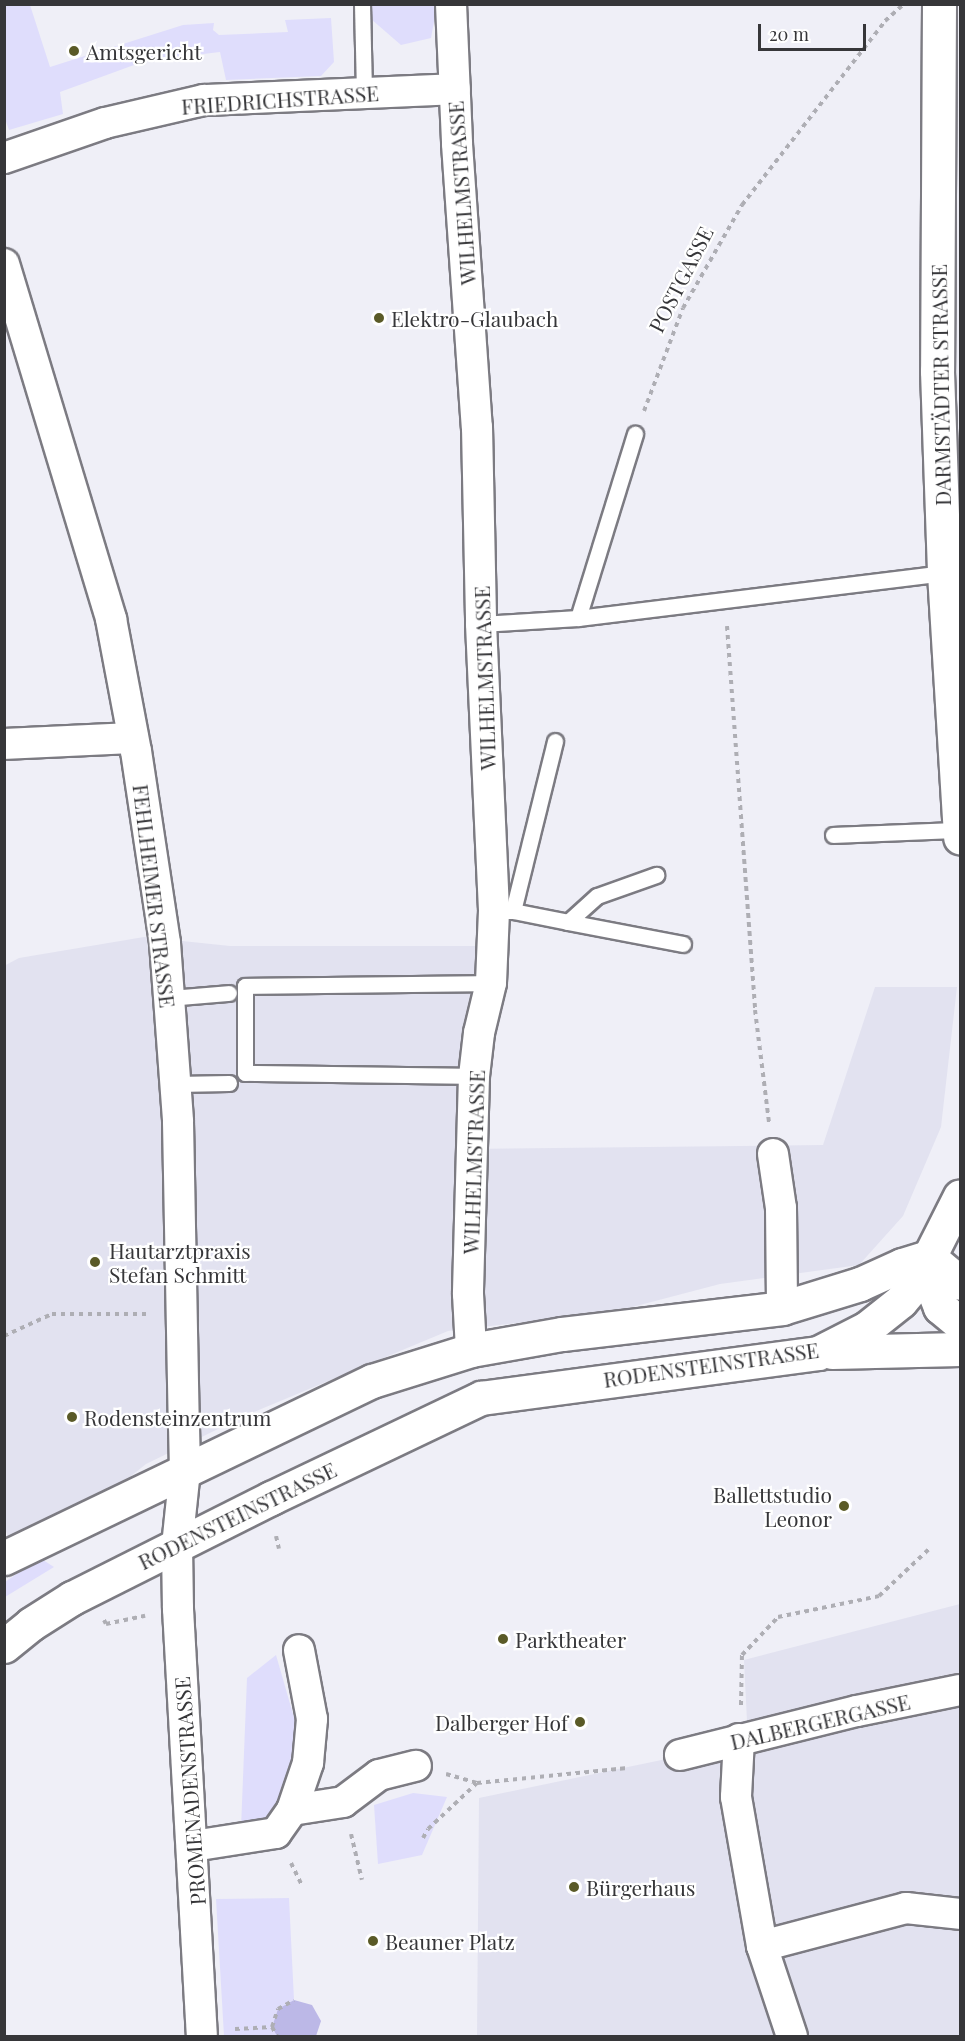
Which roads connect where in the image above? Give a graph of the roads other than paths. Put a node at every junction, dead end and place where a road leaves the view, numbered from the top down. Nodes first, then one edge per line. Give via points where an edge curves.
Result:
1 (362, 4) edge
2 (452, 4) edge
3 (939, 4) edge
4 (454, 89) junction
5 (364, 91) junction
6 (4, 158) edge
7 (4, 264) edge
8 (635, 434) road end
9 (944, 573) junction
10 (578, 618) junction
11 (481, 624) junction
12 (133, 738) junction
13 (555, 741) dead end
14 (4, 744) edge
15 (960, 830) edge
16 (833, 835) dead end
17 (960, 838) edge
18 (656, 875) dead end
19 (503, 911) junction
20 (568, 922) junction
21 (683, 944) dead end
22 (491, 983) junction
23 (229, 993) dead end
24 (169, 998) junction
25 (474, 1076) junction
26 (176, 1083) junction
27 (229, 1083) dead end
28 (773, 1154) road end
29 (960, 1196) edge
30 (929, 1257) junction
31 (960, 1283) edge
32 (782, 1308) junction
33 (960, 1324) edge
34 (960, 1349) edge
35 (471, 1350) junction
36 (818, 1353) junction
37 (185, 1470) junction
38 (177, 1546) junction
39 (4, 1558) edge
40 (4, 1646) edge
41 (299, 1650) dead end
42 (960, 1690) edge
43 (739, 1739) junction
44 (680, 1755) dead end
45 (416, 1766) dead end
46 (292, 1810) junction
47 (193, 1845) junction
48 (960, 1914) edge
49 (762, 1946) junction
50 (202, 2033) edge
51 (792, 2037) edge

1 - 5 lane
2 - 4 street, WILHELMSTRASSE
3 - 9 main road, DARMSTÄDTER STRASSE via 937,371
4 - 5 street, FRIEDRICHSTRASSE
4 - 11 street, WILHELMSTRASSE via 477,427
5 - 6 street, FRIEDRICHSTRASSE via 204,100 105,123
7 - 12 street, FEHLHEIMER STRASSE via 111,620
8 - 10 lane
9 - 10 lane
9 - 15 main road, DARMSTÄDTER STRASSE
10 - 11 lane
11 - 19 street, WILHELMSTRASSE
12 - 14 street
12 - 24 street, FEHLHEIMER STRASSE via 164,933
13 - 19 lane
15 - 16 lane
15 - 17 main road, DARMSTÄDTER STRASSE
18 - 20 lane via 597,896
19 - 20 lane
19 - 22 street, WILHELMSTRASSE
20 - 21 lane
22 - 25 street, WILHELMSTRASSE
22 - 25 lane via 245,986 245,1073
23 - 24 lane
24 - 26 street, FEHLHEIMER STRASSE
25 - 35 street, WILHELMSTRASSE via 468,1294
26 - 27 lane
26 - 37 street, FEHLHEIMER STRASSE
28 - 32 street via 781,1208
29 - 30 main road
30 - 31 main road
30 - 32 main road
30 - 33 main road via 940,1307
30 - 36 main road, RODENSTEINSTRASSE via 916,1282 883,1317
32 - 35 main road via 562,1334
34 - 36 main road
35 - 37 main road via 372,1381
36 - 38 main road, RODENSTEINSTRASSE via 481,1398
37 - 38 street, FEHLHEIMER STRASSE
37 - 39 main road
38 - 40 main road, RODENSTEINSTRASSE via 72,1598
38 - 47 street, PROMENADENSTRASSE via 178,1626
41 - 46 street via 312,1719 308,1763
42 - 43 street, DALBERGERGASSE
43 - 44 street, DALBERGERGASSE
43 - 49 street via 736,1797
45 - 46 street via 379,1775 343,1802
46 - 47 street via 276,1833
47 - 50 street, PROMENADENSTRASSE
48 - 49 street via 906,1908
49 - 51 street

